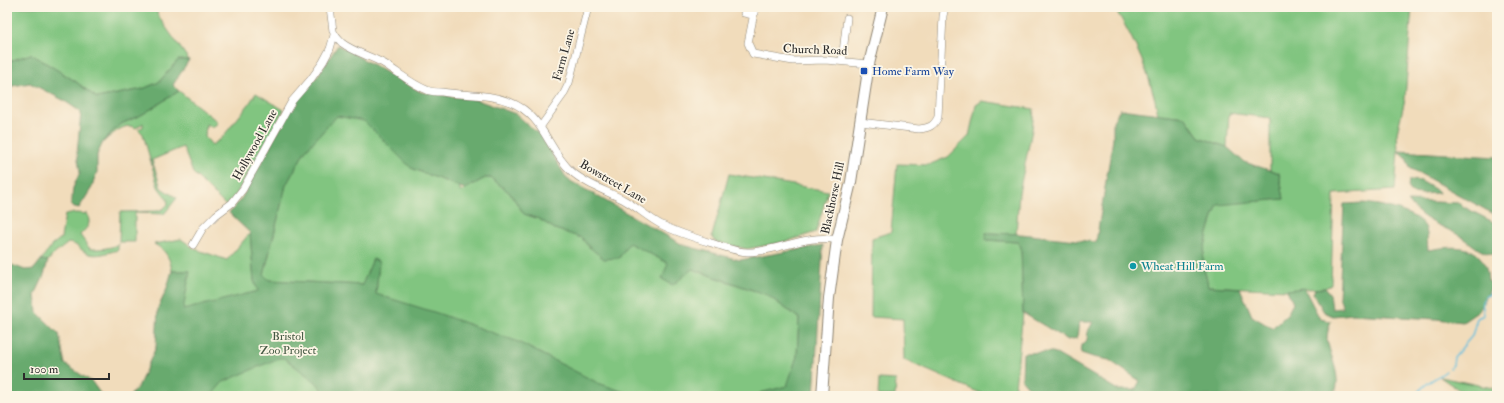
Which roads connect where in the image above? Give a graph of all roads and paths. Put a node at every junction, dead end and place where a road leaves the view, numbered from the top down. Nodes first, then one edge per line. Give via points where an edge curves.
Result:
1 (330, 7) edge
2 (588, 7) edge
3 (883, 7) edge
4 (945, 7) edge
5 (754, 11) edge
6 (744, 13) dead end
7 (847, 18) dead end
8 (334, 35) junction
9 (342, 43) junction
10 (330, 49) junction
11 (842, 61) junction
12 (869, 64) junction
13 (860, 122) junction
14 (541, 126) junction
15 (837, 240) junction
16 (193, 245) dead end
17 (822, 396) edge

1 - 8 street
2 - 14 street, Farm Lane via 569,83
3 - 12 main road, Blackhorse Hill
4 - 13 street via 938,117 935,123 928,128 919,128
5 - 6 street, Church Road
5 - 11 street, Church Road via 748,43 753,54 793,61
7 - 11 street
8 - 9 street, Bowstreet Lane
8 - 10 street, Hollywood Lane
9 - 10 street
9 - 14 street, Bowstreet Lane via 427,90 500,98 523,108
10 - 16 street, Hollywood Lane via 311,79 292,101 243,189 232,203 203,228
11 - 12 street, Church Road
12 - 13 main road, Blackhorse Hill
13 - 15 main road, Blackhorse Hill via 851,182
14 - 15 street, Bowstreet Lane via 562,162 572,172 672,229 723,247 748,252 801,241 826,238
15 - 17 main road, Blackhorse Hill via 828,298

